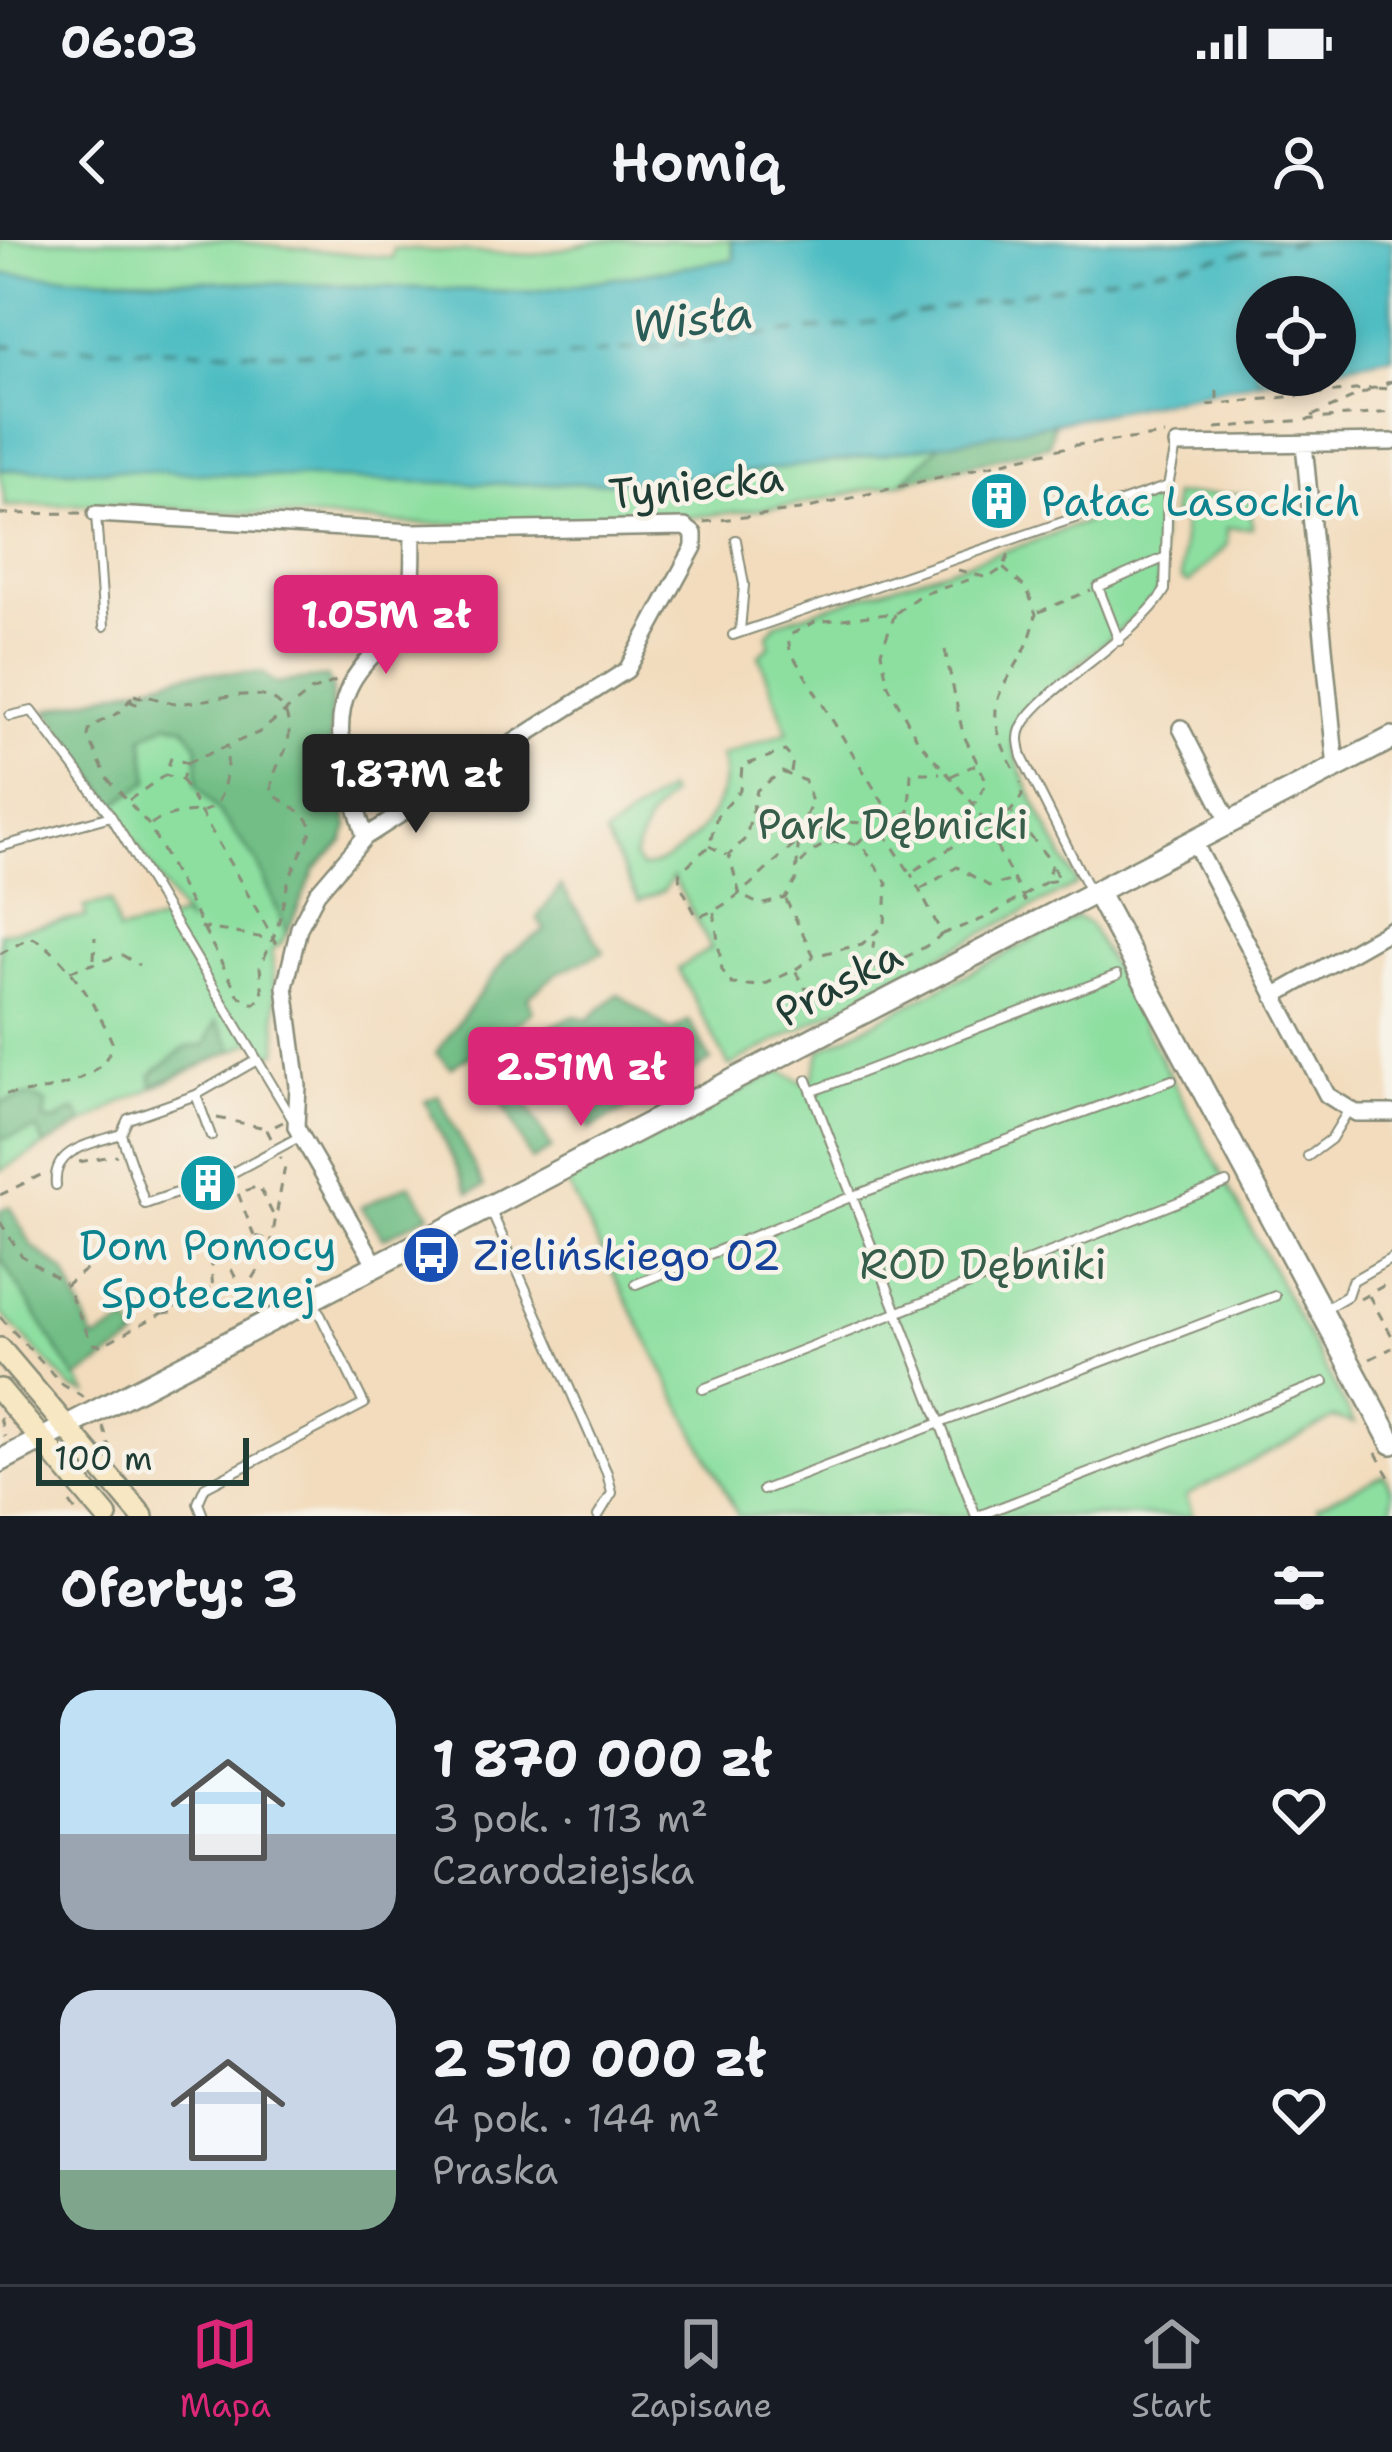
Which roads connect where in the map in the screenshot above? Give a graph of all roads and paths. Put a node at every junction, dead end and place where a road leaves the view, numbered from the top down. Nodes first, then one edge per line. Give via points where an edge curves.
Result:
1 (1392, 381) edge
2 (1375, 388) junction
3 (1392, 389) edge
4 (1217, 390) dead end
5 (1207, 404) dead end
6 (1217, 404) junction
7 (1392, 412) edge
8 (1306, 419) junction
9 (1205, 430) dead end
10 (1180, 439) junction
11 (1392, 442) edge
12 (1304, 444) junction
13 (1168, 486) junction
14 (0, 514) edge
15 (96, 514) junction
16 (685, 527) junction
17 (413, 532) junction
18 (736, 540) dead end
19 (1010, 544) junction
20 (1166, 557) junction
21 (953, 562) junction
22 (1003, 568) junction
23 (975, 578) junction
24 (1098, 587) junction
25 (896, 613) junction
26 (1036, 614) junction
27 (104, 626) dead end
28 (1118, 641) junction
29 (945, 650) dead end
30 (356, 677) junction
31 (140, 695) junction
32 (132, 697) junction
33 (285, 714) junction
34 (10, 716) dead end
35 (1181, 728) dead end
36 (1392, 738) edge
37 (228, 746) junction
38 (973, 757) junction
39 (187, 763) junction
40 (977, 764) junction
41 (345, 767) junction
42 (1336, 768) junction
43 (971, 769) junction
44 (791, 772) junction
45 (942, 773) junction
46 (165, 775) junction
47 (948, 777) junction
48 (182, 779) junction
49 (742, 784) junction
50 (757, 790) junction
51 (430, 797) junction
52 (127, 801) junction
53 (975, 806) junction
54 (888, 811) junction
55 (1011, 811) junction
56 (202, 815) junction
57 (111, 816) junction
58 (1230, 823) junction
59 (985, 824) junction
60 (149, 825) junction
61 (874, 826) junction
62 (365, 837) junction
63 (798, 842) junction
64 (1194, 842) junction
65 (857, 844) junction
66 (709, 846) junction
67 (0, 847) edge
68 (729, 855) junction
69 (1051, 866) junction
70 (799, 868) junction
71 (910, 873) junction
72 (1013, 880) junction
73 (1046, 882) junction
74 (919, 890) junction
75 (1094, 893) junction
76 (740, 895) junction
77 (1020, 895) junction
78 (785, 898) junction
79 (714, 912) junction
80 (1036, 924) junction
81 (200, 927) junction
82 (1392, 929) edge
83 (942, 934) junction
84 (95, 937) dead end
85 (272, 939) junction
86 (874, 939) junction
87 (0, 954) edge
88 (814, 956) junction
89 (94, 961) junction
90 (288, 962) junction
91 (139, 965) dead end
92 (868, 969) junction
93 (795, 970) junction
94 (69, 972) junction
95 (1117, 975) dead end
96 (1274, 996) junction
97 (257, 1060) junction
98 (807, 1080) dead end
99 (1172, 1080) dead end
100 (813, 1091) junction
101 (0, 1094) edge
102 (196, 1095) junction
103 (1348, 1111) junction
104 (254, 1113) dead end
105 (1392, 1113) edge
106 (203, 1115) junction
107 (254, 1125) junction
108 (294, 1128) junction
109 (267, 1130) junction
110 (122, 1134) junction
111 (211, 1136) dead end
112 (277, 1149) junction
113 (1308, 1156) dead end
114 (219, 1180) dead end
115 (1226, 1183) dead end
116 (56, 1185) dead end
117 (185, 1190) dead end
118 (281, 1190) junction
119 (294, 1192) dead end
120 (853, 1196) junction
121 (489, 1208) junction
122 (0, 1222) edge
123 (276, 1222) junction
124 (254, 1237) junction
125 (272, 1240) junction
126 (223, 1253) junction
127 (100, 1258) dead end
128 (1392, 1258) edge
129 (376, 1267) junction
130 (1392, 1281) edge
131 (636, 1284) dead end
132 (66, 1285) junction
133 (210, 1288) junction
134 (244, 1294) junction
135 (1276, 1296) dead end
136 (312, 1300) junction
137 (252, 1310) dead end
138 (1322, 1310) junction
139 (898, 1312) junction
140 (158, 1314) junction
141 (0, 1317) edge
142 (1392, 1336) edge
143 (0, 1348) edge
144 (1392, 1348) edge
145 (1353, 1369) junction
146 (1324, 1382) dead end
147 (63, 1384) junction
148 (703, 1389) dead end
149 (0, 1390) edge
150 (54, 1391) dead end
151 (101, 1391) dead end
152 (0, 1418) edge
153 (101, 1421) dead end
154 (940, 1422) junction
155 (68, 1424) junction
156 (41, 1438) junction
157 (3, 1444) edge
158 (1392, 1444) edge
159 (110, 1450) dead end
160 (763, 1490) dead end
161 (106, 1516) edge
162 (142, 1516) edge
163 (203, 1516) edge
164 (598, 1516) edge
165 (977, 1516) edge

1 - 2 path
2 - 3 path
2 - 6 path
2 - 8 path
4 - 6 path
5 - 6 path
7 - 8 path
8 - 9 path
10 - 12 street
10 - 13 lane
10 - 16 path, Tyniecka via 1076,445 800,510
11 - 12 street
12 - 42 street
13 - 19 lane
13 - 20 lane
14 - 15 path
15 - 17 street, Tyniecka
15 - 27 lane
16 - 17 street, Tyniecka
16 - 51 street via 694,547 627,670
17 - 30 street via 406,614
18 - 21 lane via 744,585 736,633
19 - 21 lane
19 - 22 path
20 - 24 lane
20 - 28 lane via 1165,590
21 - 23 path
22 - 23 path
22 - 26 path via 1027,589
23 - 25 path via 920,595
24 - 26 path
24 - 28 lane
25 - 45 path via 883,641 884,674
25 - 54 path via 815,622 787,643
26 - 55 path via 994,710 1022,789
28 - 75 lane via 1030,715 1019,734 1022,757
29 - 38 path
30 - 33 path via 324,682
30 - 41 street via 344,708
31 - 32 path
31 - 32 path via 139,705
31 - 33 path via 183,704 259,694
32 - 52 path via 88,736
33 - 37 path
33 - 85 path via 288,743 272,794 314,828
34 - 57 lane via 32,711
35 - 58 street
36 - 42 street, Praska
37 - 39 path
37 - 56 path via 221,796
38 - 40 path
38 - 43 path
39 - 46 path via 171,758
39 - 48 path
40 - 43 path
40 - 53 path via 987,784
41 - 51 path via 372,766 382,799 414,782
41 - 62 street
42 - 58 street, Praska
43 - 47 path
44 - 49 path via 791,754 777,751 746,761
44 - 50 path via 772,774
44 - 63 path via 811,789
45 - 47 path
45 - 54 path via 911,773 909,812 896,818
46 - 48 path
46 - 52 path
47 - 53 path
48 - 56 path
49 - 50 path
49 - 66 path via 717,816
50 - 68 path via 746,838
51 - 62 street
52 - 60 path
53 - 59 path
54 - 61 path
55 - 59 path
55 - 69 path
56 - 60 path
56 - 85 path
57 - 67 lane
57 - 97 lane
58 - 64 street, Praska
59 - 71 path
59 - 72 path
60 - 81 path
61 - 63 path via 840,821
61 - 65 path
61 - 71 path
62 - 90 street via 316,893
63 - 70 path
63 - 76 path
64 - 75 street, Praska
64 - 96 street
65 - 70 path via 818,846
65 - 86 path via 874,856 887,883 887,918
66 - 68 path
66 - 79 path via 680,881 697,917
68 - 76 path
69 - 73 path
69 - 73 path via 1060,880
70 - 78 path
71 - 74 path
72 - 74 path via 988,886 957,867
72 - 77 path
73 - 77 path
74 - 83 path
75 - 80 street, Praska
75 - 138 street
76 - 78 path via 760,904
76 - 79 path
77 - 80 path
77 - 83 path
78 - 88 path
79 - 93 path via 722,970 732,984 761,986
80 - 121 street, Praska
81 - 85 path
81 - 85 path via 246,1004 260,1001 260,967
82 - 96 street
83 - 92 path via 905,962
84 - 89 path
85 - 90 path
86 - 88 path
86 - 92 path
87 - 94 path via 31,937
88 - 93 path
89 - 91 path via 122,955
89 - 94 path
90 - 108 street
92 - 93 path via 820,992 805,988
94 - 101 path via 104,1023 111,1056 50,1088
95 - 100 lane
96 - 103 street via 1323,1090
97 - 102 lane
97 - 108 lane
98 - 100 lane
99 - 120 lane
100 - 120 lane
102 - 106 lane
102 - 110 lane via 128,1119
103 - 105 street
103 - 113 lane
104 - 107 path
106 - 107 path
106 - 111 lane
107 - 109 path
108 - 109 path
108 - 112 lane
108 - 129 street
109 - 112 path
110 - 116 lane via 64,1154
110 - 117 lane via 145,1204
112 - 114 lane
112 - 118 path via 285,1166
115 - 139 lane
118 - 119 path
118 - 123 path
120 - 131 lane
120 - 139 lane
121 - 129 street, Praska
121 - 164 lane via 607,1473 612,1493
122 - 132 path via 22,1256
123 - 124 path via 259,1186 238,1193
123 - 125 path
124 - 125 path
124 - 126 path
125 - 134 path
126 - 133 path via 211,1266
126 - 134 path
127 - 132 path
128 - 138 lane
129 - 136 street, Praska
130 - 142 path via 1368,1294
132 - 140 path via 92,1344
133 - 140 path
133 - 140 path via 209,1308
134 - 137 path
135 - 154 lane
136 - 155 street, Praska
136 - 163 lane via 364,1404 205,1487
138 - 145 street
139 - 148 lane
139 - 154 lane
141 - 147 path
143 - 155 main road
144 - 145 path
145 - 158 street
146 - 165 lane
147 - 150 path
147 - 151 path via 86,1400
149 - 156 main road
152 - 157 path
153 - 159 path
154 - 160 lane
154 - 165 lane
155 - 156 street, Praska
155 - 162 main road
156 - 157 street, Praska
156 - 161 main road

